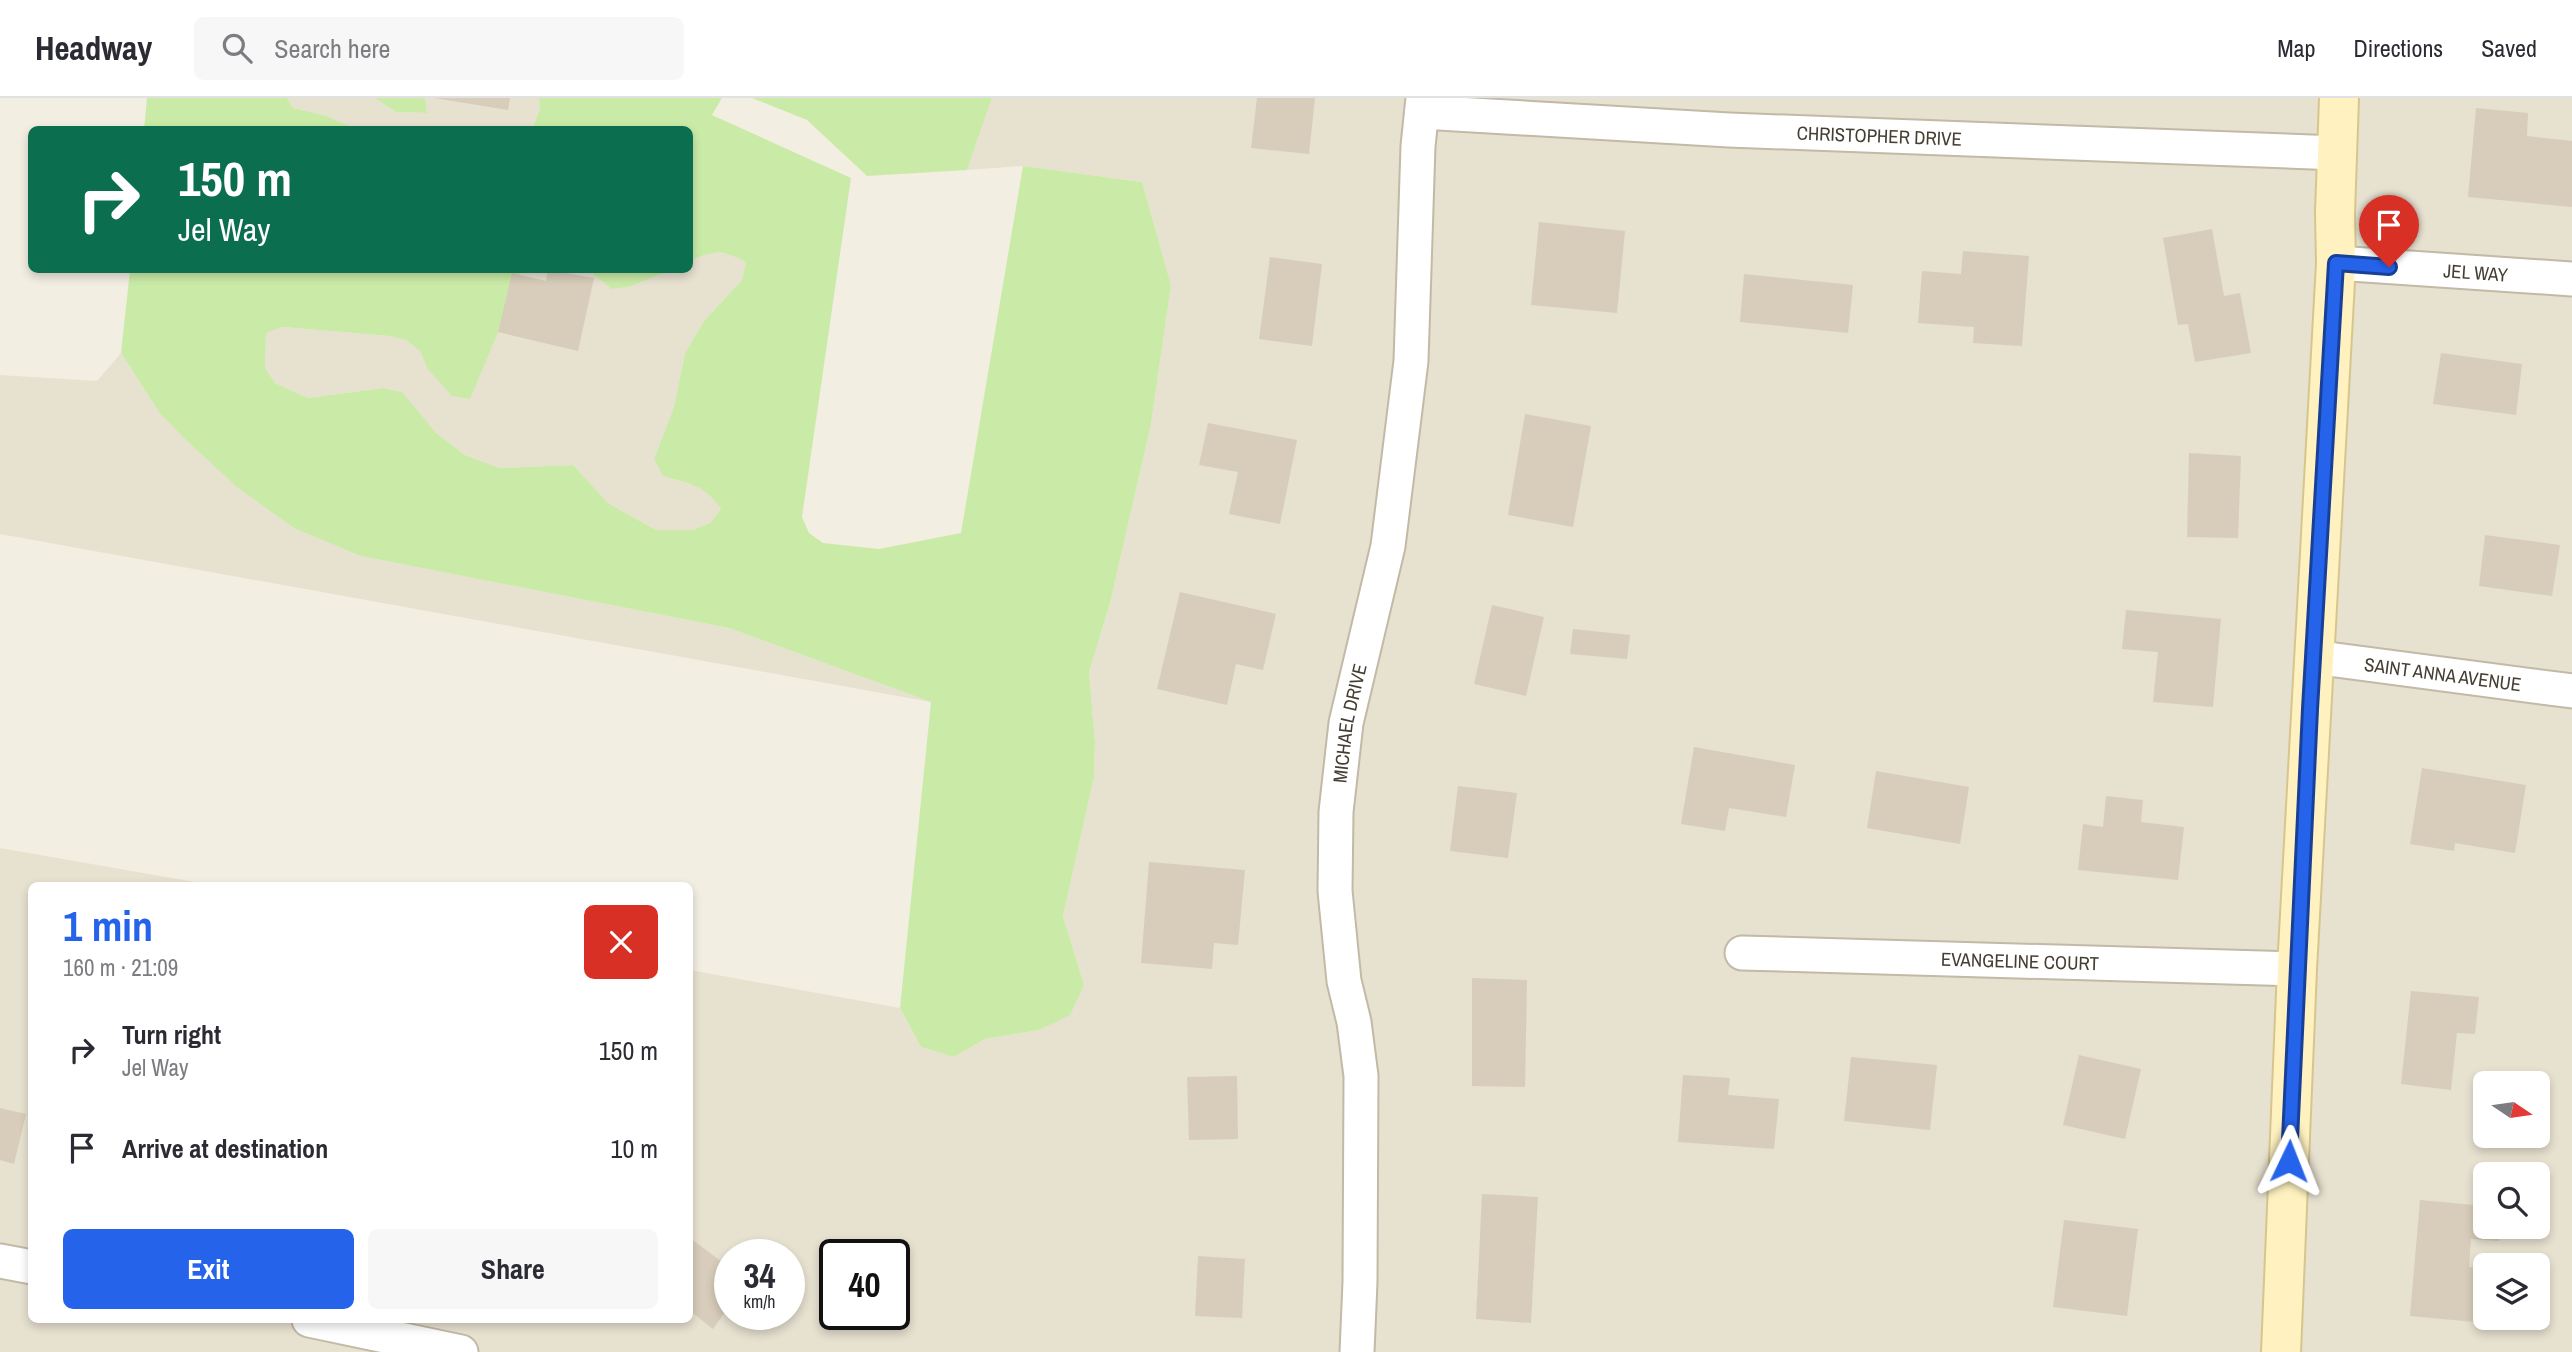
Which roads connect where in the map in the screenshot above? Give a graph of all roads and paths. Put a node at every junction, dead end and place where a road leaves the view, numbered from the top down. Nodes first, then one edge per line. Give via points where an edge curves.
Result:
1 (2339, 98) edge
2 (1423, 105) edge
3 (2338, 153) junction
4 (2336, 263) junction
5 (2572, 279) edge
6 (2313, 657) junction
7 (2572, 691) edge
8 (1742, 953) dead end
9 (2297, 969) junction
10 (0, 1261) edge
11 (28, 1266) edge
12 (324, 1323) edge
13 (461, 1352) edge
14 (1357, 1352) edge
15 (2281, 1352) edge

1 - 3 street
2 - 3 street, CHRISTOPHER DRIVE via 1729,130
2 - 14 street, MICHAEL DRIVE via 1406,401 1388,546 1346,723 1336,812 1336,902 1361,1076
3 - 4 street
4 - 5 street, JEL WAY
4 - 6 street
6 - 7 street, SAINT ANNA AVENUE
6 - 9 street
8 - 9 street, EVANGELINE COURT
9 - 15 street
10 - 11 street
12 - 13 street

